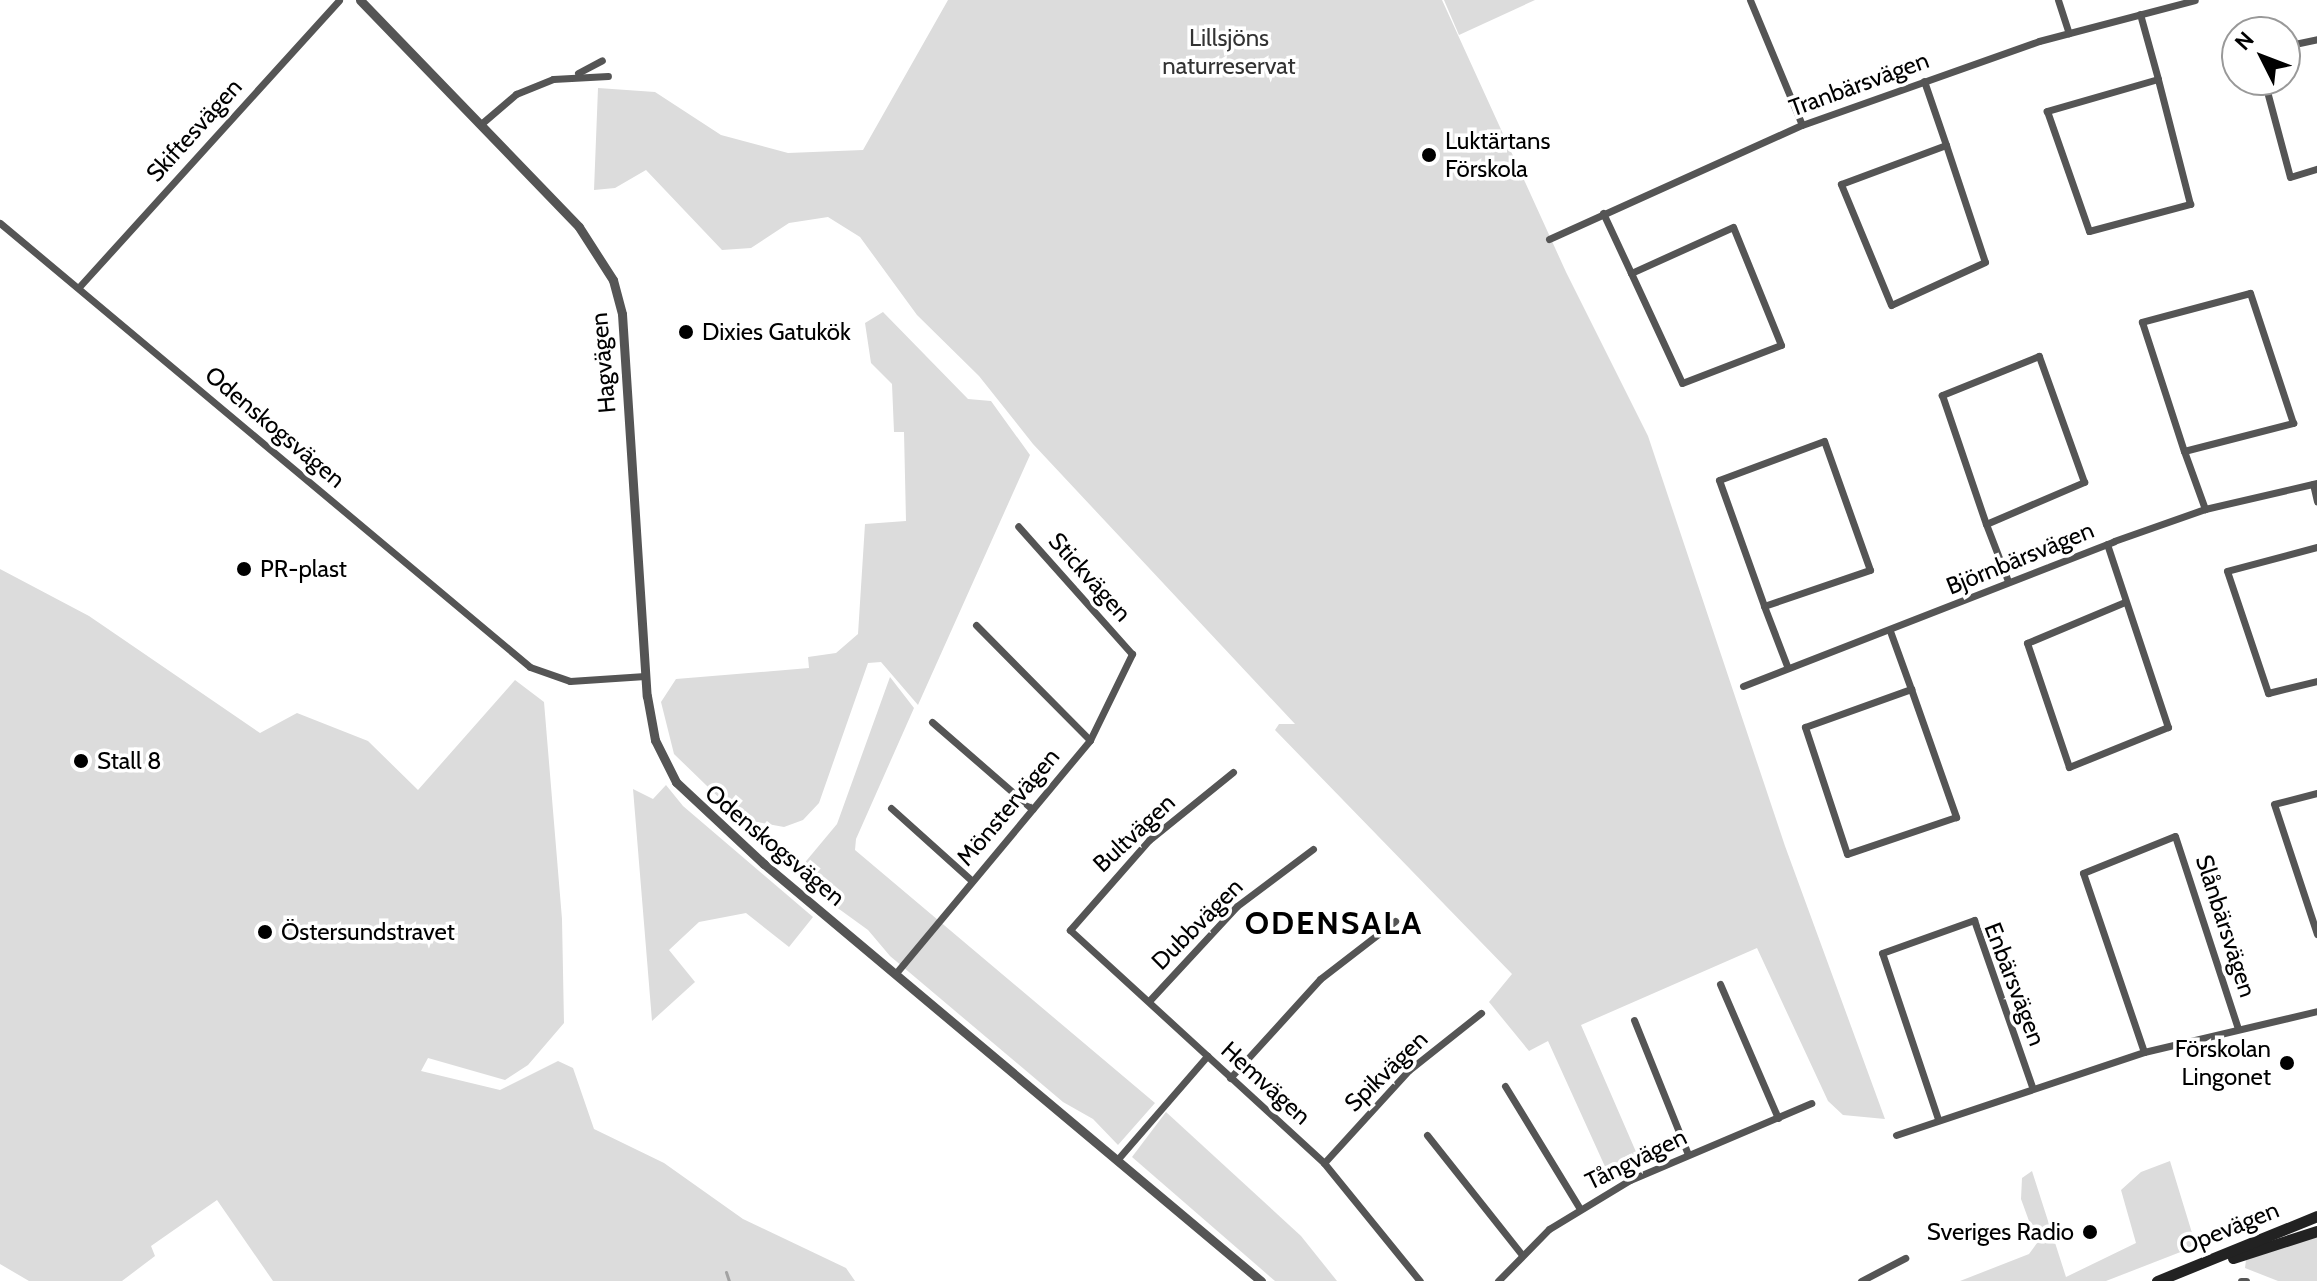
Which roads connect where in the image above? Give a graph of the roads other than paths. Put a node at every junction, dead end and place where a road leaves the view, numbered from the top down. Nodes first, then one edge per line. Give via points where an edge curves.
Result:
1 (339, 0) edge
2 (360, 0) edge
3 (1750, 0) edge
4 (2058, 0) edge
5 (2195, 0) edge
6 (2140, 14) junction
7 (2069, 33) junction
8 (602, 60) dead end
9 (576, 74) junction
10 (608, 76) dead end
11 (2158, 79) junction
12 (1924, 81) junction
13 (2268, 96) edge
14 (481, 124) junction
15 (1802, 125) junction
16 (1946, 145) junction
17 (2317, 169) edge
18 (1603, 213) junction
19 (0, 223) edge
20 (1549, 239) dead end
21 (1631, 273) junction
22 (79, 287) junction
23 (2184, 451) junction
24 (2315, 484) edge
25 (2317, 502) edge
26 (2205, 509) junction
27 (1986, 524) junction
28 (1018, 526) dead end
29 (2107, 544) junction
30 (2317, 547) edge
31 (2008, 581) junction
32 (2125, 602) junction
33 (1764, 606) junction
34 (976, 625) dead end
35 (1890, 631) junction
36 (1132, 654) joint
37 (1787, 666) junction
38 (645, 676) junction
39 (2317, 681) edge
40 (1743, 686) dead end
41 (1911, 689) junction
42 (932, 722) dead end
43 (1090, 740) junction
44 (1233, 772) dead end
45 (2317, 793) edge
46 (891, 808) dead end
47 (1032, 809) junction
48 (1313, 849) dead end
49 (972, 881) junction
50 (1395, 921) dead end
51 (1070, 930) joint
52 (2317, 934) edge
53 (896, 973) junction
54 (1720, 984) dead end
55 (1149, 1001) junction
56 (2317, 1011) edge
57 (1481, 1013) dead end
58 (1634, 1020) dead end
59 (2238, 1029) junction
60 (2144, 1052) junction
61 (1207, 1056) junction
62 (1230, 1078) junction
63 (1505, 1086) dead end
64 (2032, 1087) junction
65 (1811, 1103) dead end
66 (1778, 1118) junction
67 (1938, 1119) junction
68 (1427, 1135) dead end
69 (1896, 1135) dead end
70 (1688, 1154) junction
71 (1117, 1160) junction
72 (1324, 1163) junction
73 (1580, 1209) junction
74 (2317, 1216) edge
75 (2317, 1231) edge
76 (1522, 1255) junction
77 (1905, 1258) dead end
78 (1261, 1281) edge
79 (1420, 1281) edge
80 (1498, 1281) edge
81 (1861, 1281) edge
82 (2157, 1281) edge
83 (2168, 1281) edge

1 - 22 street, Skiftesvägen
2 - 14 street, Hagvägen
3 - 15 street
4 - 7 street
5 - 6 street, Tranbärsvägen
6 - 7 street, Tranbärsvägen
6 - 11 street
7 - 12 street, Tranbärsvägen
8 - 9 street
9 - 10 street
9 - 14 street via 516,94
11 - 11 street via 2047,111 2089,231 2190,204
12 - 15 street, Tranbärsvägen
12 - 16 street
13 - 17 street via 2290,177
14 - 38 street, Hagvägen via 579,227 613,280 622,314
15 - 18 street, Tranbärsvägen
16 - 16 street via 1841,184 1891,305 1985,262
18 - 20 street, Tranbärsvägen
18 - 21 street
19 - 22 street, Odenskogsvägen
21 - 21 street via 1682,383 1781,345 1733,227
22 - 38 street, Odenskogsvägen via 530,667 570,681
23 - 23 street via 2142,322 2250,293 2293,423
23 - 26 street
24 - 25 street
24 - 26 street, Björnbärsvägen
26 - 29 street, Björnbärsvägen
27 - 27 street via 1942,395 2039,356 2084,482
27 - 31 street
28 - 36 street, Stickvägen
29 - 31 street, Björnbärsvägen
29 - 32 street
30 - 39 street via 2227,571 2268,693
31 - 35 street, Björnbärsvägen
32 - 32 street via 2168,727 2069,767 2027,643
33 - 33 street via 1719,480 1824,441 1870,570
33 - 37 street
34 - 43 street
35 - 37 street, Björnbärsvägen
35 - 41 street
36 - 43 street, Mönstervägen
37 - 40 street, Björnbärsvägen
38 - 53 street, Odenskogsvägen via 655,740 689,799
41 - 41 street via 1956,817 1847,854 1805,727
42 - 47 street
43 - 47 street, Mönstervägen
44 - 51 street, Bultvägen via 1149,840
45 - 52 street via 2274,804
46 - 49 street
47 - 49 street, Mönstervägen
48 - 55 street, Dubbvägen via 1237,906
49 - 53 street, Mönstervägen
50 - 62 street via 1320,979
51 - 55 street, Hemvägen
53 - 71 street, Odenskogsvägen
54 - 66 street
55 - 61 street, Hemvägen
56 - 59 street
57 - 72 street, Spikvägen via 1409,1070
58 - 70 street
59 - 60 street
59 - 60 street, Slånbärsvägen via 2175,836 2083,873
60 - 64 street
61 - 62 street, Hemvägen
61 - 71 street
62 - 72 street, Hemvägen
63 - 73 street
64 - 67 street
64 - 67 street, Enbärsvägen via 1972,920 1882,953
65 - 66 street, Tångvägen
66 - 70 street, Tångvägen
67 - 69 street
68 - 76 street
70 - 73 street, Tångvägen
71 - 78 street, Odenskogsvägen
72 - 79 street, Hemvägen
73 - 76 street, Tångvägen
74 - 82 main road, Opevägen
75 - 83 main road, Opevägen
76 - 80 street, Tångvägen
77 - 81 street

